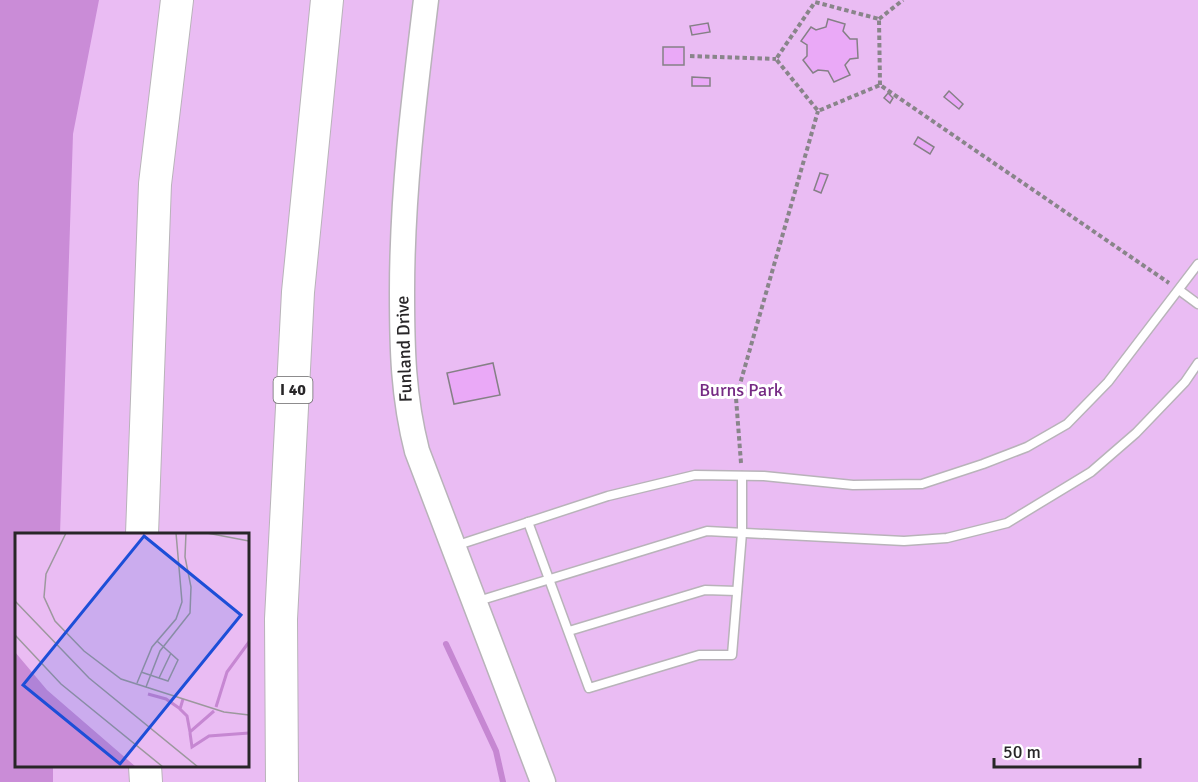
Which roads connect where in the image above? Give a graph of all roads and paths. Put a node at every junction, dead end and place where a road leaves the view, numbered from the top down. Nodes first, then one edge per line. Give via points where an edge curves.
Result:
1 (177, 0) edge
2 (327, 0) edge
3 (426, 0) edge
4 (903, 0) edge
5 (814, 1) edge
6 (879, 19) junction
7 (690, 56) dead end
8 (776, 60) junction
9 (880, 85) junction
10 (818, 111) junction
11 (1198, 264) edge
12 (1179, 290) junction
13 (1198, 304) edge
14 (1198, 363) edge
15 (742, 476) junction
16 (528, 522) junction
17 (142, 533) edge
18 (742, 533) junction
19 (453, 546) junction
20 (549, 579) junction
21 (737, 591) junction
22 (475, 602) junction
23 (568, 631) junction
24 (145, 767) edge
25 (146, 782) edge
26 (282, 782) edge
27 (543, 782) edge

1 - 17 highway via 154,184
2 - 26 highway, I 40 via 298,292 281,619
3 - 19 street, Funland Drive via 406,158 402,367 406,410 417,451
4 - 6 path
5 - 6 path
5 - 8 path
6 - 9 path
7 - 8 path
8 - 10 path
9 - 10 path
9 - 12 path
10 - 15 path via 736,398
11 - 12 lane
12 - 13 lane
12 - 15 lane via 1108,382 1066,424 1027,447 922,484 853,485
14 - 18 lane via 1136,433 1091,472 1006,523 947,538 904,541
15 - 16 lane via 695,475 676,479
15 - 18 lane
16 - 19 lane
16 - 20 lane
18 - 20 lane via 707,531
18 - 21 lane
19 - 22 street, Funland Drive
20 - 22 lane
20 - 23 lane
21 - 23 lane via 705,590
21 - 23 lane via 732,655 699,655 589,688
22 - 27 street, Funland Drive
24 - 25 highway

